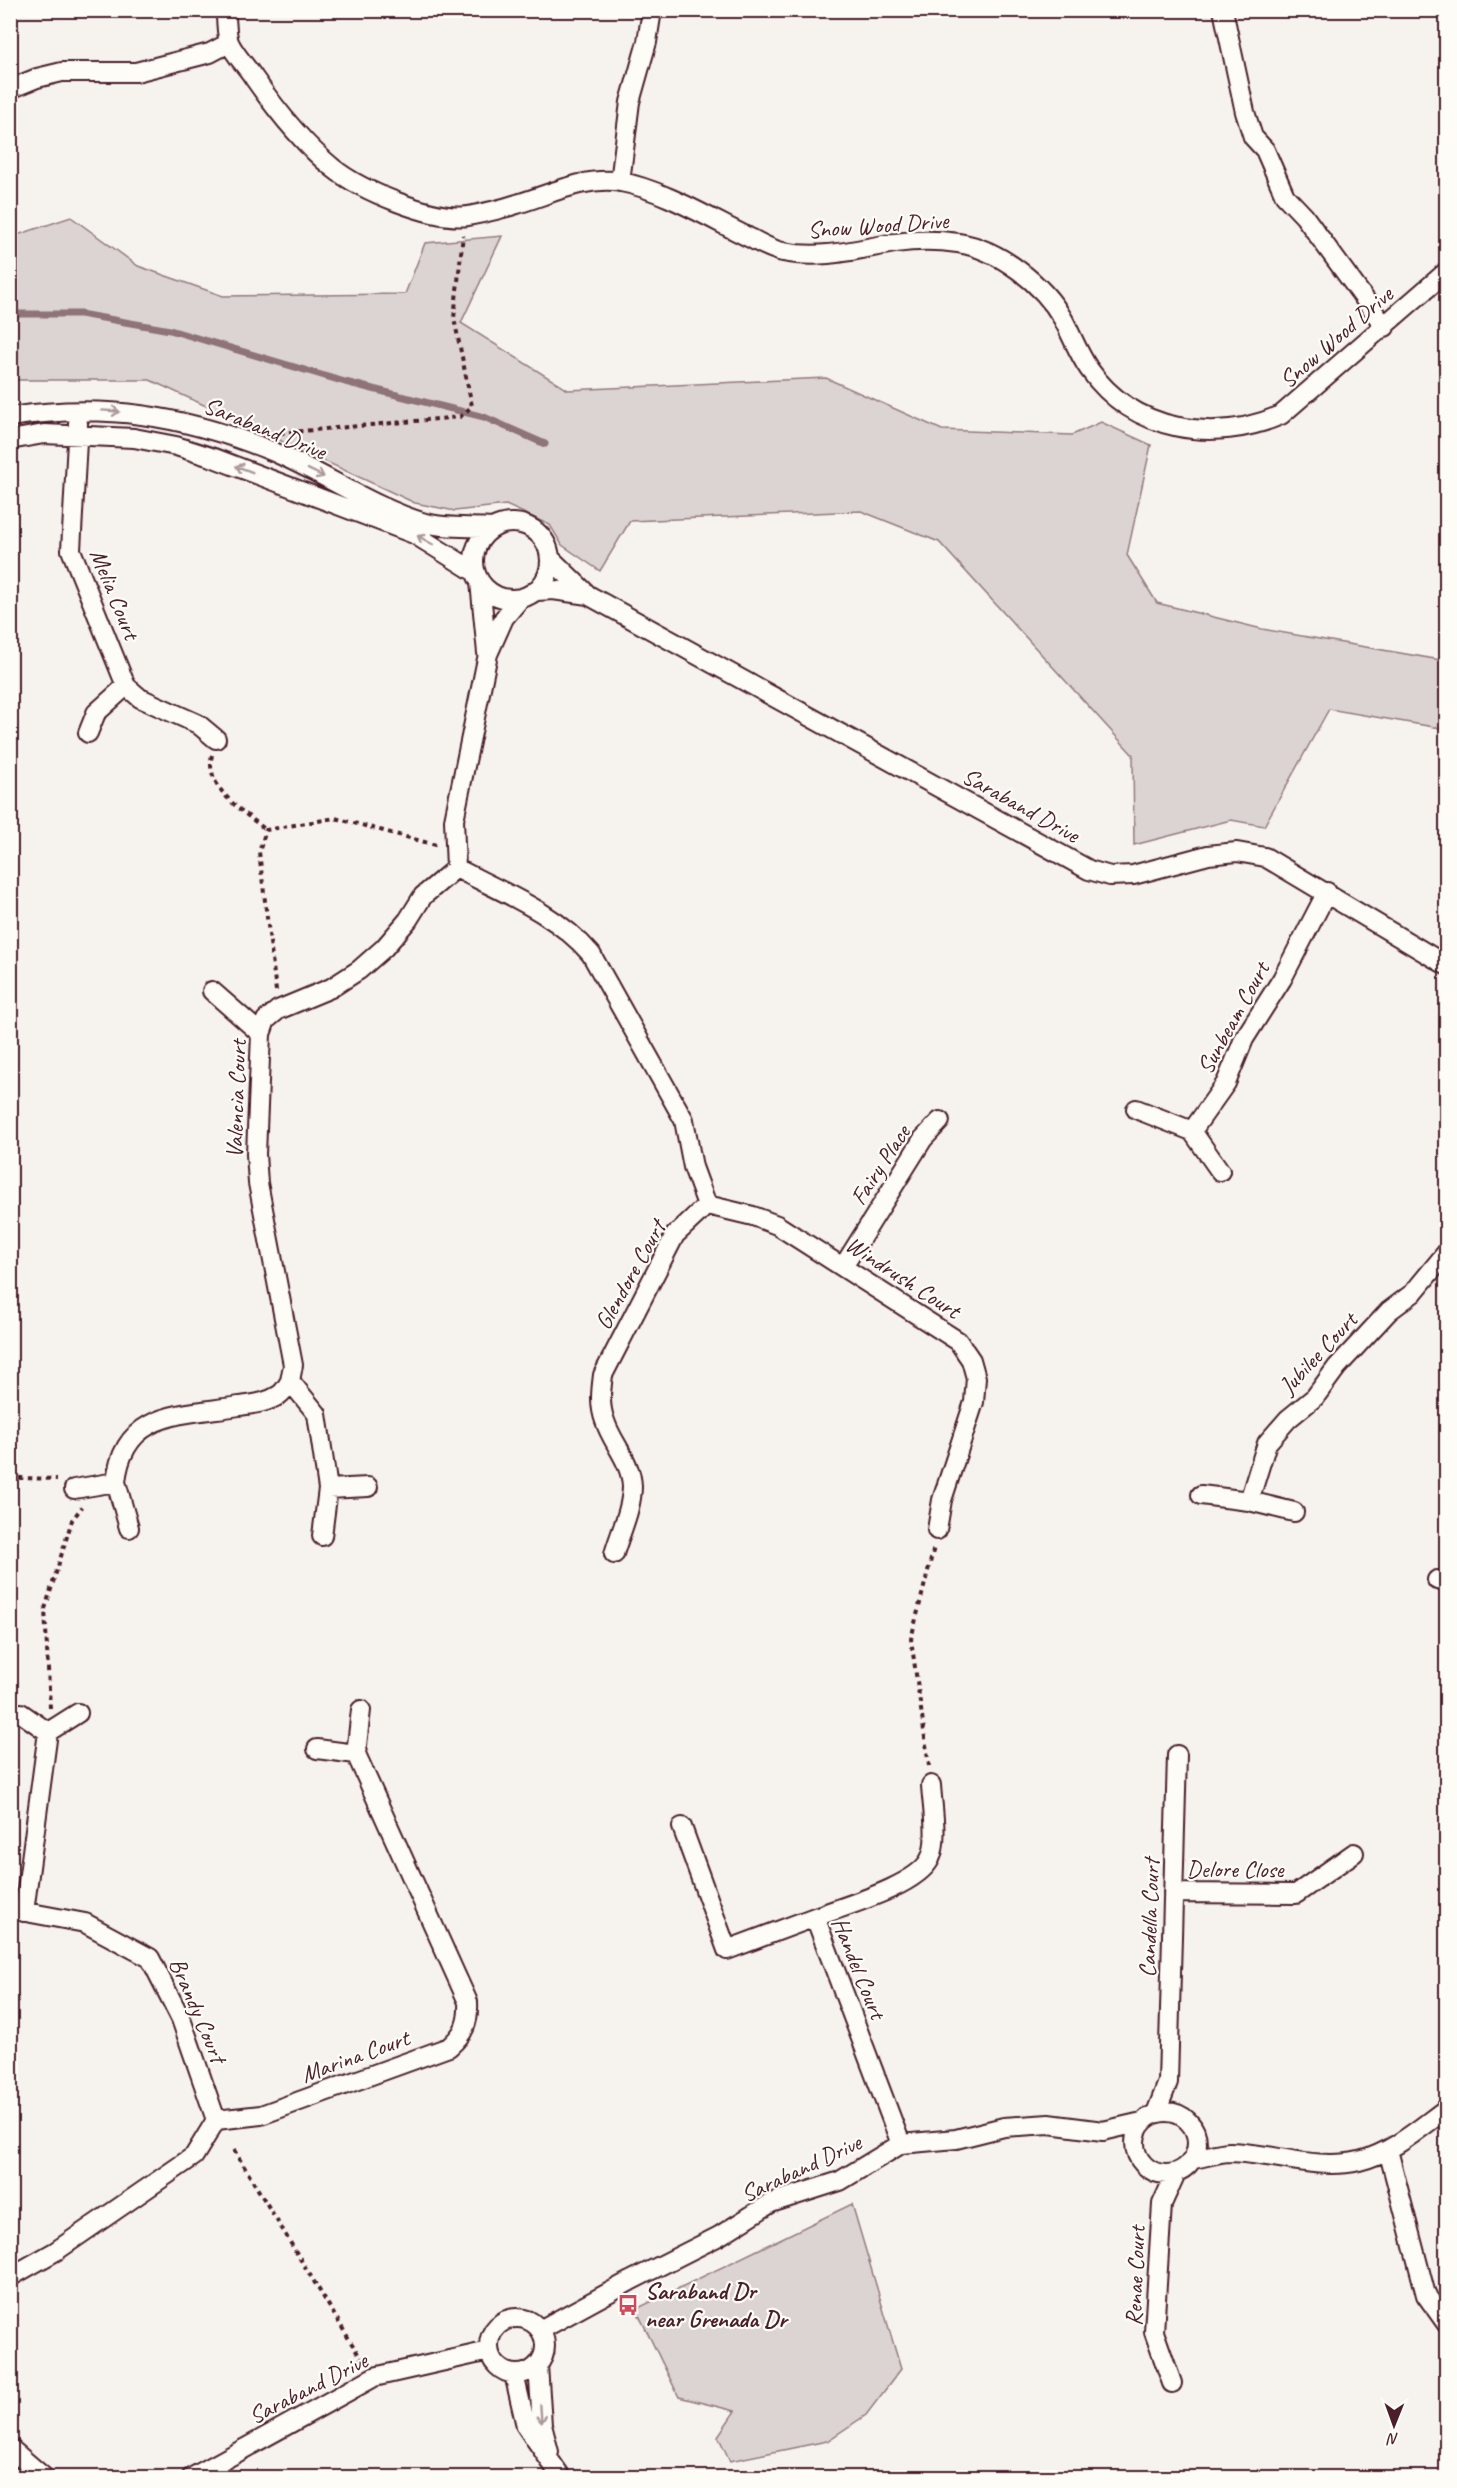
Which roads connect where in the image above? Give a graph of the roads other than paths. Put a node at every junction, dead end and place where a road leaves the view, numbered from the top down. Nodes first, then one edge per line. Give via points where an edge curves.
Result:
1 (225, 10) edge
2 (652, 10) edge
3 (1223, 10) edge
4 (230, 43) junction
5 (10, 88) edge
6 (620, 182) junction
7 (1446, 272) edge
8 (1385, 327) junction
9 (79, 410) junction
10 (10, 417) edge
11 (77, 435) junction
12 (10, 440) edge
13 (493, 528) junction
14 (551, 559) junction
15 (477, 577) junction
16 (537, 591) junction
17 (588, 595) junction
18 (520, 599) junction
19 (488, 654) junction
20 (126, 686) junction
21 (88, 733) dead end
22 (216, 739) road end
23 (456, 859) junction
24 (1327, 892) junction
25 (1446, 965) edge
26 (212, 991) dead end
27 (261, 1034) junction
28 (1136, 1109) dead end
29 (940, 1121) dead end
30 (1192, 1131) junction
31 (1220, 1171) dead end
32 (707, 1205) junction
33 (1446, 1253) edge
34 (843, 1267) junction
35 (290, 1381) junction
36 (116, 1482) junction
37 (368, 1487) dead end
38 (80, 1488) road end
39 (328, 1489) junction
40 (1201, 1496) dead end
41 (1249, 1501) junction
42 (1294, 1512) dead end
43 (129, 1528) dead end
44 (937, 1530) road end
45 (322, 1536) dead end
46 (614, 1554) dead end
47 (361, 1710) dead end
48 (21, 1713) dead end
49 (78, 1713) dead end
50 (48, 1732) junction
51 (317, 1749) dead end
52 (356, 1754) junction
53 (1177, 1755) dead end
54 (931, 1785) road end
55 (682, 1827) dead end
56 (1354, 1853) dead end
57 (1173, 1893) junction
58 (17, 1910) edge
59 (815, 1917) junction
60 (1168, 2082) junction
61 (1446, 2109) edge
62 (1180, 2115) junction
63 (1149, 2117) junction
64 (216, 2120) junction
65 (1103, 2131) junction
66 (1196, 2133) junction
67 (902, 2144) junction
68 (1388, 2150) junction
69 (1136, 2152) junction
70 (1228, 2152) junction
71 (1194, 2159) junction
72 (1151, 2171) junction
73 (1176, 2173) junction
74 (1162, 2204) junction
75 (10, 2277) edge
76 (1446, 2323) edge
77 (540, 2330) junction
78 (489, 2351) junction
79 (538, 2365) junction
80 (514, 2374) junction
81 (1173, 2383) dead end
82 (10, 2448) edge
83 (552, 2461) junction
84 (45, 2478) edge
85 (191, 2478) edge
86 (562, 2478) edge

1 - 4 street, Snow Wood Drive
2 - 6 street via 630,102
3 - 8 street via 1253,136 1265,150 1285,196
4 - 5 street via 136,72 62,72
4 - 6 street, Snow Wood Drive via 277,111 304,141 335,170 394,202 428,213 465,216 515,205 563,188
6 - 8 street, Snow Wood Drive via 656,193 780,252 835,255 930,241 962,244 994,256 1024,274 1044,293 1062,317 1086,364 1109,394 1137,413 1176,428 1229,430 1281,415
7 - 8 street, Snow Wood Drive
9 - 10 street, Saraband Drive
9 - 11 street, Melia Court
9 -> 13 street, Saraband Drive via 135,413 190,423 269,450 426,523
11 - 12 street, Saraband Drive via 44,434
15 -> 11 street, Saraband Drive via 414,534 214,458 134,438
11 - 20 street, Melia Court via 71,550
13 - 14 street via 512,523 531,528 544,541
13 - 15 street via 476,547 473,559
14 - 16 street via 550,571
14 - 17 street, Saraband Drive
15 - 18 street via 497,597
15 - 19 street
16 - 17 street, Saraband Drive
16 - 18 street
17 - 24 street, Saraband Drive via 1089,870 1110,876 1133,875 1208,855 1237,852 1265,857
18 - 19 street via 504,618
19 - 23 street via 454,820
20 - 21 street via 96,713
20 - 22 street via 140,698 198,724
23 - 27 street, Valencia Court via 384,948 331,988 278,1010 266,1020
23 - 32 street via 556,920 591,954 684,1120 693,1167
24 - 25 street, Saraband Drive
24 - 30 street, Sunbeam Court via 1282,979 1244,1039 1226,1083
26 - 27 street
27 - 35 street, Valencia Court via 258,1183 293,1365
28 - 30 street
29 - 34 street, Fairy Place via 923,1139
30 - 31 street
32 - 34 street, Windrush Court via 777,1225
32 - 46 street, Glendore Court via 675,1235 603,1375 600,1399 605,1422 628,1466 632,1486
33 - 41 street, Jubilee Court via 1413,1293 1389,1311 1315,1397 1267,1443
34 - 44 street, Windrush Court via 958,1341 971,1360 976,1378 974,1402 942,1500
35 - 36 street via 280,1395 264,1402 162,1419 141,1428 124,1447
35 - 39 street via 317,1414
36 - 38 street
36 - 43 street
37 - 39 street
39 - 45 street
40 - 41 street
41 - 42 street
47 - 52 street
48 - 50 street
49 - 50 street
50 - 58 street
51 - 52 street
52 - 64 street, Marina Court via 468,2002 465,2028 449,2047 261,2115
53 - 57 street, Candella Court
54 - 59 street via 934,1838 931,1858 919,1873
55 - 59 street, Handel Court via 727,1950
56 - 57 street, Delore Close via 1296,1894
57 - 60 street, Candella Court
58 - 64 street, Brandy Court via 85,1923 150,1958 181,2019
59 - 67 street, Handel Court
60 - 62 street, Candella Court
60 - 63 street, Candella Court
61 - 68 street
62 - 63 street via 1173,2112
62 - 66 street
63 - 65 street, Saraband Drive
63 - 69 street via 1134,2142
64 - 75 street via 194,2156 56,2251
65 - 67 street, Saraband Drive via 1049,2124 1004,2127 956,2139
65 - 69 street, Saraband Drive
66 - 70 street
66 - 71 street
67 - 77 street, Saraband Drive via 840,2181 771,2203 719,2236
68 - 70 street via 1360,2161 1335,2164
68 - 76 street via 1426,2295
69 - 72 street
70 - 71 street
71 - 73 street
72 - 73 street
72 - 74 street, Renae Court
73 - 74 street, Renae Court
74 - 81 street, Renae Court via 1154,2331
77 - 78 street via 522,2319 501,2323 493,2330
77 - 79 street via 545,2348
78 - 80 street via 497,2367
78 - 85 street, Saraband Drive via 374,2377
79 - 80 street via 527,2373
79 -> 83 street via 542,2424
80 - 83 street via 526,2426
82 - 84 street
83 - 86 street

